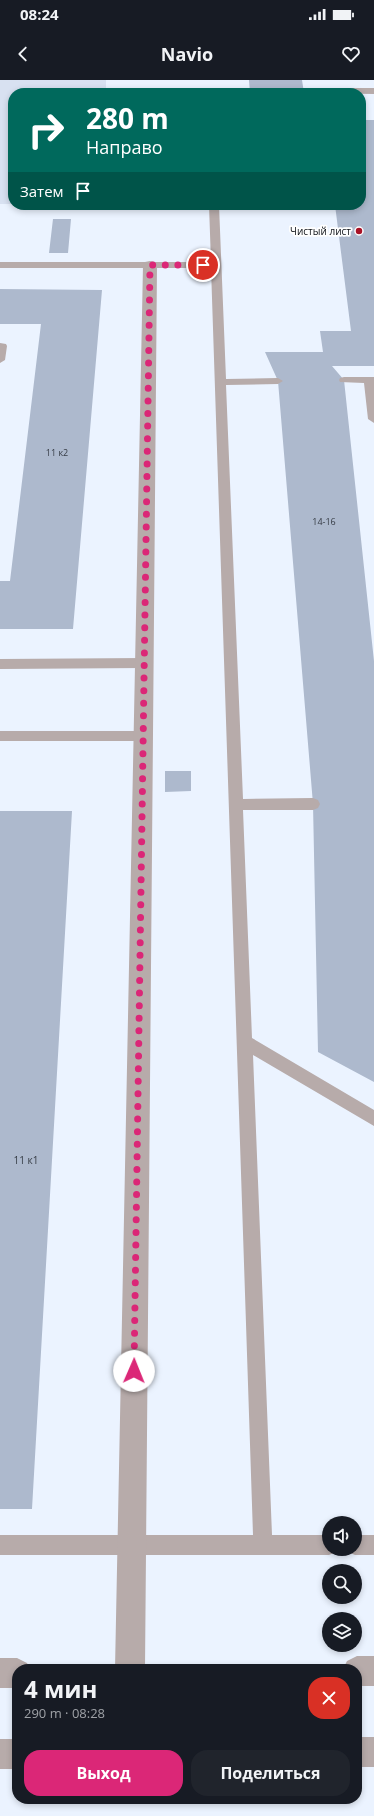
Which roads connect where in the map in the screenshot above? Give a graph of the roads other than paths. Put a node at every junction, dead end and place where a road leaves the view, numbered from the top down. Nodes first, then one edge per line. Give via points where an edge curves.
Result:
1 (214, 210) edge
2 (0, 265) edge
3 (150, 265) junction
4 (216, 265) junction
5 (0, 346) edge
6 (0, 360) edge
7 (344, 380) dead end
8 (372, 380) edge
9 (278, 381) dead end
10 (220, 382) junction
11 (374, 419) edge
12 (144, 663) junction
13 (0, 664) edge
14 (0, 736) edge
15 (143, 736) junction
16 (313, 804) dead end
17 (236, 805) junction
18 (244, 1041) junction
19 (374, 1119) edge
20 (0, 1545) edge
21 (262, 1545) junction
22 (322, 1545) edge
23 (362, 1545) edge
24 (374, 1545) edge
25 (132, 1546) junction
26 (130, 1664) edge
27 (362, 1671) edge
28 (374, 1671) edge
29 (0, 1673) edge
30 (12, 1673) edge
31 (362, 1752) edge
32 (374, 1752) edge
33 (0, 1754) edge
34 (12, 1754) edge

1 - 4 lane
2 - 3 lane
3 - 4 lane
3 - 12 street
4 - 10 lane
5 - 6 lane
7 - 8 lane
8 - 11 lane
9 - 10 lane
10 - 17 lane
12 - 13 lane
12 - 15 street
14 - 15 lane
15 - 25 street
16 - 17 lane
17 - 18 lane
18 - 19 lane
18 - 21 lane
20 - 25 lane
21 - 22 lane
21 - 25 lane
23 - 24 lane
25 - 26 street
27 - 28 street
29 - 30 street
31 - 32 street
33 - 34 street

